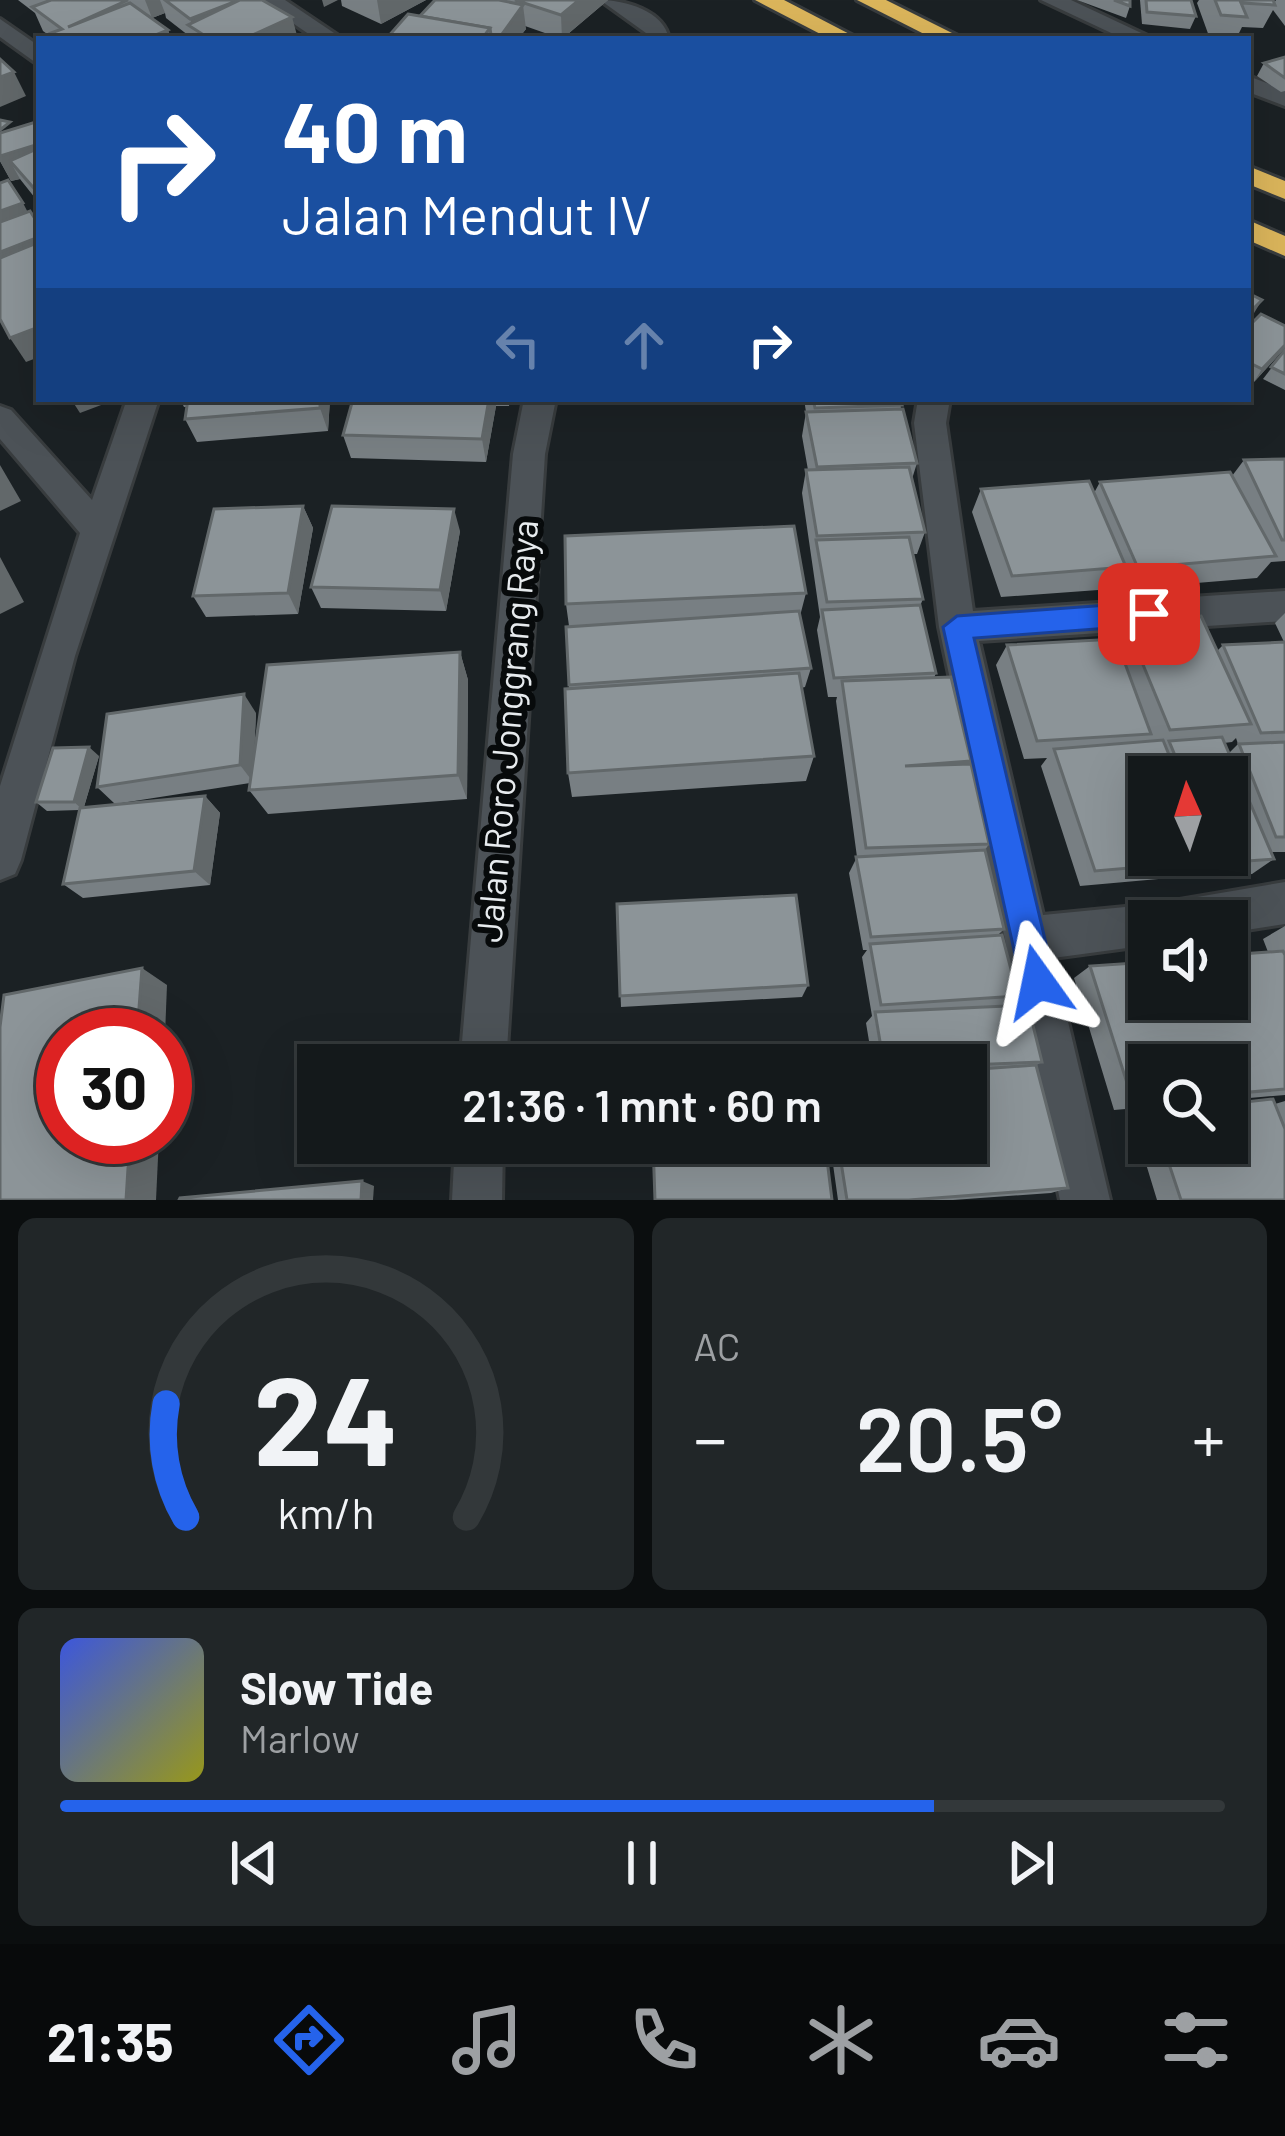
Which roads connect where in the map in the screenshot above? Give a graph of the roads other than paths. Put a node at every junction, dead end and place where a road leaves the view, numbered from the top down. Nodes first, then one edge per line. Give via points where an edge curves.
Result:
1 (269, 0) edge
2 (611, 0) edge
3 (766, 0) edge
4 (868, 0) edge
5 (1052, 0) edge
6 (0, 26) edge
7 (327, 36) edge
8 (658, 36) edge
9 (842, 36) edge
10 (946, 36) edge
11 (1136, 36) edge
12 (36, 56) edge
13 (1251, 84) edge
14 (1285, 99) edge
15 (1251, 175) edge
16 (1285, 191) edge
17 (1251, 230) edge
18 (1285, 247) edge
19 (142, 402) edge
20 (539, 402) edge
21 (934, 402) edge
22 (0, 418) edge
23 (96, 529) junction
24 (1285, 606) edge
25 (957, 627) junction
26 (0, 860) edge
27 (1285, 902) edge
28 (1248, 908) edge
29 (1128, 926) edge
30 (1028, 939) junction
31 (485, 1044) edge
32 (478, 1164) edge
33 (477, 1200) edge
34 (1085, 1200) edge

1 - 7 street
2 - 8 street
3 - 9 highway
4 - 10 highway
5 - 11 street
6 - 12 street
13 - 14 street
15 - 16 highway
17 - 18 highway
19 - 23 street
20 - 31 street, Jalan Roro Jonggrang Raya
21 - 25 street
22 - 23 street
23 - 26 street
24 - 25 street
25 - 30 street
27 - 28 street
29 - 30 street
30 - 34 street
32 - 33 street

